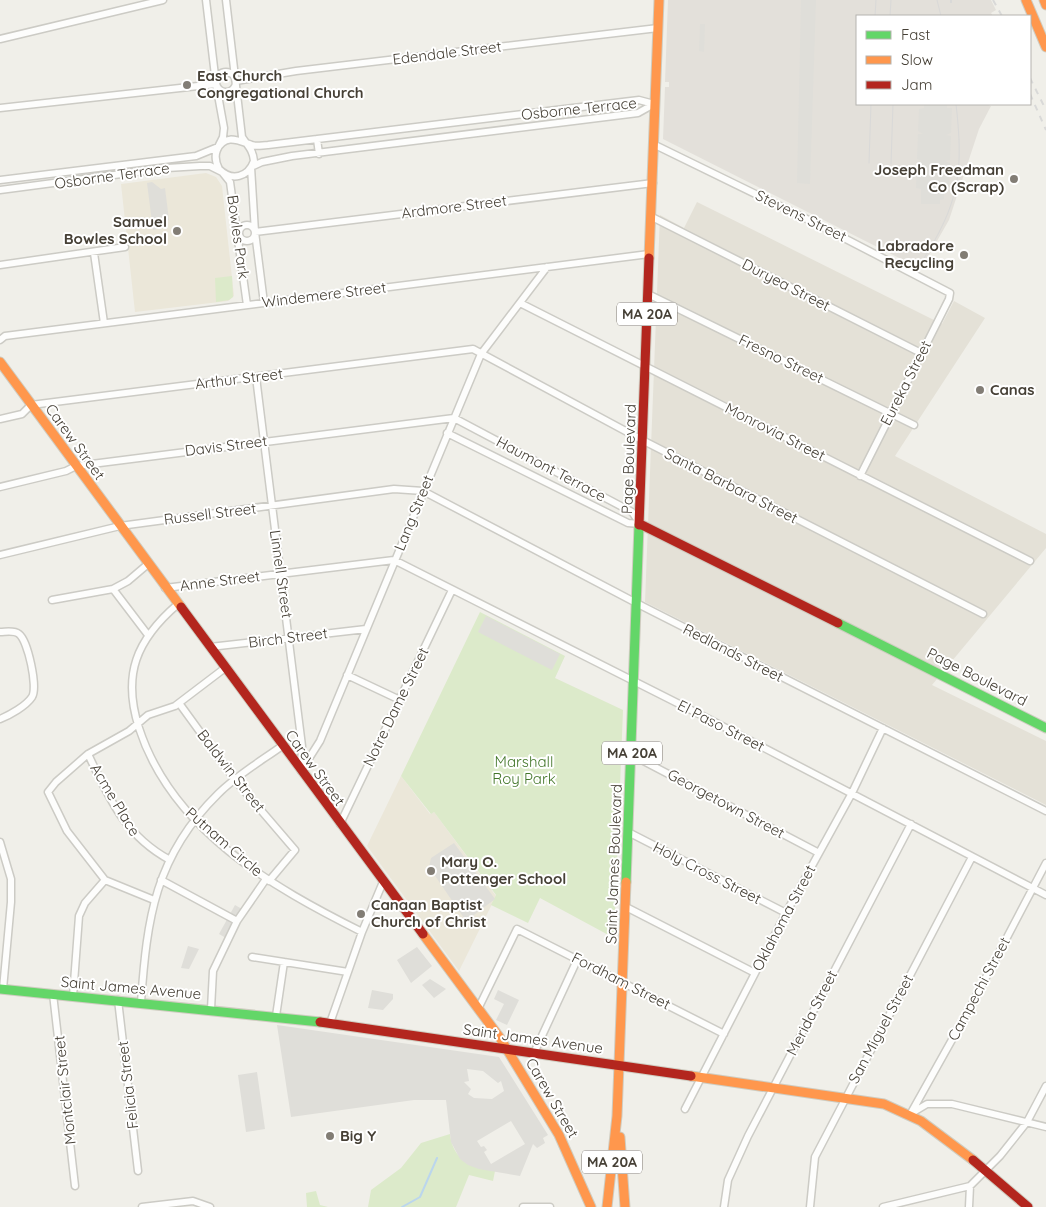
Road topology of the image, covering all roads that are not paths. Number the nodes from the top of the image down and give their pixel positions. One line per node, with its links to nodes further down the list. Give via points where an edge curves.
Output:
1 (163, 0): 9 (street)
2 (206, 0): 12 (street, Bowles Park)
3 (226, 0): 11 (street, Bowles Park)
4 (659, 0): 8 (main road, Page Boulevard / MA 20A)
5 (1026, 0): 10 (main road)
6 (1044, 0): 7 (main road)
7 (1046, 5)
8 (658, 28): 11 (street, Edendale Street); 13 (main road, Page Boulevard / MA 20A)
9 (0, 39)
10 (1046, 47)
11 (236, 81): 12 (street, Edendale Street, via 232,90 225,92); 12 (street, Edendale Street, via 230,72 223,72 217,76); 29 (street, Bowles Park)
12 (216, 84): 15 (street, Edendale Street); 31 (street, Bowles Park, via 224,128)
13 (654, 104): 14 (street, Osborne Terrace, via 638,100); 18 (street, Osborne Terrace, via 638,113); 30 (main road, Page Boulevard / MA 20A)
14 (597, 105): 16 (street, Osborne Terrace); 18 (street)
15 (0, 108)
16 (527, 114): 17 (street, Osborne Terrace); 21 (street)
17 (509, 116): 19 (street, Osborne Terrace); 22 (street)
18 (598, 118): 21 (street, Osborne Terrace)
19 (451, 124): 20 (street, Osborne Terrace); 25 (street)
20 (433, 126): 23 (street, Osborne Terrace); 27 (street)
21 (527, 127): 22 (street, Osborne Terrace)
22 (510, 129): 25 (street, Osborne Terrace)
23 (376, 133): 24 (street, Osborne Terrace); 32 (street)
24 (359, 135): 26 (street, Osborne Terrace); 33 (street)
25 (452, 137): 27 (street, Osborne Terrace)
26 (317, 139): 28 (street, Osborne Terrace); 34 (street)
27 (434, 139): 32 (street, Osborne Terrace)
28 (302, 141): 29 (street, Osborne Terrace, via 253,146); 35 (street)
29 (245, 142): 31 (street, via 232,139); 36 (street, Bowles Park, via 253,153)
30 (653, 144): 39 (main road, Page Boulevard / MA 20A); 49 (street, Stevens Street)
31 (218, 147): 37 (street, Bowles Park, via 216,162); 38 (street, Osborne Terrace, via 196,156)
32 (378, 147): 33 (street, Osborne Terrace)
33 (360, 149): 34 (street, Osborne Terrace)
34 (319, 154): 35 (street, Osborne Terrace)
35 (303, 155): 36 (street, Osborne Terrace, via 268,161)
36 (251, 168): 37 (street, Bowles Park, via 238,177); 42 (street, Bowles Park)
37 (222, 172): 40 (street, Osborne Terrace, via 210,166 166,168); 43 (street, Bowles Park, via 230,182)
38 (0, 180)
39 (652, 183): 41 (main road, Page Boulevard / MA 20A); 42 (street, Ardmore Street)
40 (0, 190)
41 (652, 217): 46 (main road, Page Boulevard / MA 20A); 56 (street, Duryea Street)
42 (255, 232): 43 (street, Ardmore Street, via 250,241 242,240); 43 (street, Ardmore Street, via 246,224); 51 (street, Bowles Park)
43 (238, 234): 53 (street, Bowles Park)
44 (125, 247): 45 (street)
45 (94, 253): 47 (street); 54 (street)
46 (649, 254): 48 (street, Windemere Street); 50 (main road, Page Boulevard / MA 20A)
47 (0, 265)
48 (548, 266): 51 (street, Windemere Street); 52 (street, Lang Street)
49 (948, 290): 56 (street, Eureka Street, via 949,299)
50 (648, 294): 59 (main road, Page Boulevard / MA 20A); 62 (street, Fresno Street)
51 (264, 302): 53 (street, Windemere Street)
52 (520, 303): 57 (street, Lang Street); 59 (street, Monrovia Street)
53 (247, 304): 54 (street, Windemere Street)
54 (104, 323): 55 (street, Windemere Street, via 6,336)
55 (0, 340)
56 (921, 353): 62 (street, Eureka Street)
57 (481, 354): 60 (street, Arthur Street, via 466,348); 63 (street, Lang Street); 67 (street, Santa Barbara Street)
58 (0, 362): 61 (main road, Carew Street)
59 (646, 367): 67 (main road, Page Boulevard / MA 20A); 72 (street, Monrovia Street)
60 (256, 377): 61 (street, Arthur Street); 68 (street, Linnell Street)
61 (31, 405): 64 (street, Arthur Street, via 22,414); 70 (main road, Carew Street)
62 (890, 414): 65 (street, Fresno Street); 72 (street, Eureka Street)
63 (454, 418): 66 (street, Lang Street); 68 (street, Davis Street); 69 (street, Haumont Terrace)
64 (0, 419)
65 (914, 425)
66 (447, 433): 71 (street, Haumont Terrace); 74 (street, Lang Street)
67 (644, 441): 76 (main road, Page Boulevard / MA 20A); 89 (street, Santa Barbara Street)
68 (264, 442): 70 (street, Davis Street); 75 (street, Linnell Street)
69 (539, 464): 71 (street); 76 (street, Haumont Terrace, via 632,512)
70 (76, 466): 73 (street, Davis Street); 77 (main road, Carew Street)
71 (533, 476): 76 (street, Haumont Terrace, via 628,523)
72 (860, 476): 80 (street, Monrovia Street)
73 (0, 487)
74 (422, 492): 75 (street, Russell Street, via 394,490); 79 (street, Lang Street); 87 (street, Redlands Street)
75 (271, 507): 77 (street, Russell Street); 82 (street, Linnell Street)
76 (640, 524): 87 (main road, Saint James Boulevard / MA 20A); 103 (main road, Page Boulevard)
77 (120, 526): 78 (street, Russell Street); 81 (main road, Carew Street)
78 (0, 555)
79 (394, 560): 82 (street, Anne Street); 85 (street, El Paso Street); 90 (street, Lang Street)
80 (1030, 560)
81 (148, 564): 83 (main road, Carew Street); 84 (street)
82 (282, 573): 83 (street, Anne Street); 93 (street, Linnell Street)
83 (166, 588): 88 (main road, Carew Street)
84 (113, 589): 86 (street); 92 (street)
85 (452, 590): 97 (street, El Paso Street); 98 (street, Notre Dame Street)
86 (52, 600)
87 (636, 603): 97 (main road, Saint James Boulevard / MA 20A); 102 (street, Redlands Street)
88 (178, 604): 92 (street, Putnam Circle); 94 (main road, Carew Street)
89 (983, 614)
90 (366, 629): 93 (street, Birch Street); 96 (street, Lang Street)
91 (0, 632): 100 (street, via 15,632 22,636 34,689 28,701)
92 (148, 635): 101 (street, Putnam Circle, via 138,653 132,677 132,703)
93 (289, 638): 94 (street, Birch Street); 107 (street, Linnell Street, via 302,746)
94 (210, 647): 95 (main road, Carew Street)
95 (225, 668): 99 (street); 104 (main road, Carew Street)
96 (347, 675): 98 (street); 107 (street, Lang Street, via 320,741)
97 (633, 682): 106 (main road, Saint James Boulevard / MA 20A); 109 (street, El Paso Street)
98 (400, 700): 112 (street, Notre Dame Street)
99 (179, 703): 101 (street, via 170,709 148,714); 108 (street, Baldwin Street)
100 (0, 719)
101 (137, 723): 105 (street); 111 (street, Putnam Circle, via 157,770 172,794)
102 (884, 728): 109 (street, Oklahoma Street); 110 (street, Redlands Street)
103 (1046, 728)
104 (282, 746): 107 (main road, Carew Street); 108 (street)
105 (88, 754): 118 (street, Acme Place, via 131,831 148,848); 120 (street, via 48,792 61,821)
106 (632, 755): 114 (main road, Saint James Boulevard / MA 20A); 116 (street, Georgetown Street)
107 (301, 771): 112 (main road, Carew Street)
108 (235, 780): 111 (street); 122 (street, Baldwin Street, via 295,850)
109 (852, 793): 113 (street, El Paso Street); 116 (street, Oklahoma Street)
110 (1046, 811)
111 (195, 820): 118 (street); 122 (street, Putnam Circle)
112 (340, 824): 123 (main road, Carew Street)
113 (911, 824): 117 (street, El Paso Street); 152 (street, Merida Street)
114 (628, 832): 127 (main road, Saint James Boulevard / MA 20A); 128 (street, Holy Cross Street)
115 (0, 842): 137 (street, via 11,879)
116 (819, 853): 128 (street, Oklahoma Street)
117 (972, 857): 124 (street, El Paso Street); 153 (street, San Miguel Street)
118 (170, 860): 121 (street)
119 (1046, 864): 124 (street, Campechi Street)
120 (105, 880): 126 (street); 139 (street, via 85,903 79,916)
121 (160, 880): 126 (street); 129 (street)
122 (268, 880): 129 (street); 130 (street, Putnam Circle)
123 (383, 882): 130 (street); 143 (main road, Carew Street)
124 (1032, 888): 125 (street, El Paso Street); 155 (street, Campechi Street, via 972,1004)
125 (1046, 895)
126 (154, 900): 141 (street)
127 (626, 907): 135 (street); 136 (main road, Saint James Boulevard / MA 20A)
128 (786, 914): 135 (street, Oklahoma Street)
129 (236, 921): 142 (street, via 213,972)
130 (362, 932): 134 (street)
131 (252, 957): 133 (street)
132 (578, 958): 136 (street, Fordham Street); 143 (street, Fordham Street, via 517,929); 148 (street)
133 (284, 962): 134 (street); 144 (street)
134 (348, 972): 145 (street)
135 (756, 973): 146 (street, Oklahoma Street)
136 (622, 982): 146 (street, Fordham Street); 149 (main road, Saint James Boulevard / MA 20A)
137 (1, 989): 138 (main road, Saint James Avenue)
138 (54, 994): 139 (main road, Saint James Avenue); 161 (street, Montclair Street)
139 (73, 996): 140 (main road, Saint James Avenue)
140 (118, 1000): 141 (main road, Saint James Avenue); 159 (street, Felicia Street)
141 (142, 1002): 142 (main road, Saint James Avenue)
142 (211, 1009): 144 (main road, Saint James Avenue)
143 (478, 1009): 147 (main road, Carew Street)
144 (276, 1016): 145 (main road, Saint James Avenue)
145 (330, 1023): 147 (main road, Saint James Avenue)
146 (724, 1034): 150 (street, Oklahoma Street)
147 (508, 1050): 148 (main road, Saint James Avenue); 163 (main road, Carew Street, via 559,1135)
148 (534, 1053): 149 (main road, Saint James Avenue)
149 (620, 1064): 150 (main road, Saint James Avenue); 156 (main road, Saint James Boulevard / MA 20A)
150 (701, 1078): 152 (main road, Saint James Avenue); 154 (street, Oklahoma Street)
151 (1046, 1086): 157 (street)
152 (772, 1088): 153 (main road, Saint James Avenue); 172 (street, Merida Street, via 728,1180)
153 (845, 1098): 155 (main road, Saint James Avenue, via 884,1104); 173 (street, San Miguel Street, via 815,1157)
154 (685, 1109)
155 (910, 1113): 157 (street, via 927,1104 944,1103); 160 (main road, Saint James Avenue)
156 (617, 1116): 170 (main road, Saint James Boulevard / MA 20A); 171 (main road, Saint James Boulevard / MA 20A)
157 (1026, 1122): 158 (street); 160 (street)
158 (1046, 1127)
159 (138, 1171)
160 (985, 1172): 162 (street); 176 (main road, Saint James Avenue)
161 (75, 1186)
162 (970, 1186): 165 (street); 175 (street)
163 (592, 1205)
164 (157, 1206): 166 (street); 167 (street, via 193,1201)
165 (891, 1206): 174 (street)
166 (142, 1207)
167 (210, 1207)
168 (523, 1207): 169 (street)
169 (550, 1207)
170 (607, 1207)
171 (625, 1207)
172 (724, 1207)
173 (810, 1207)
174 (883, 1207)
175 (968, 1207)
176 (1028, 1207)

